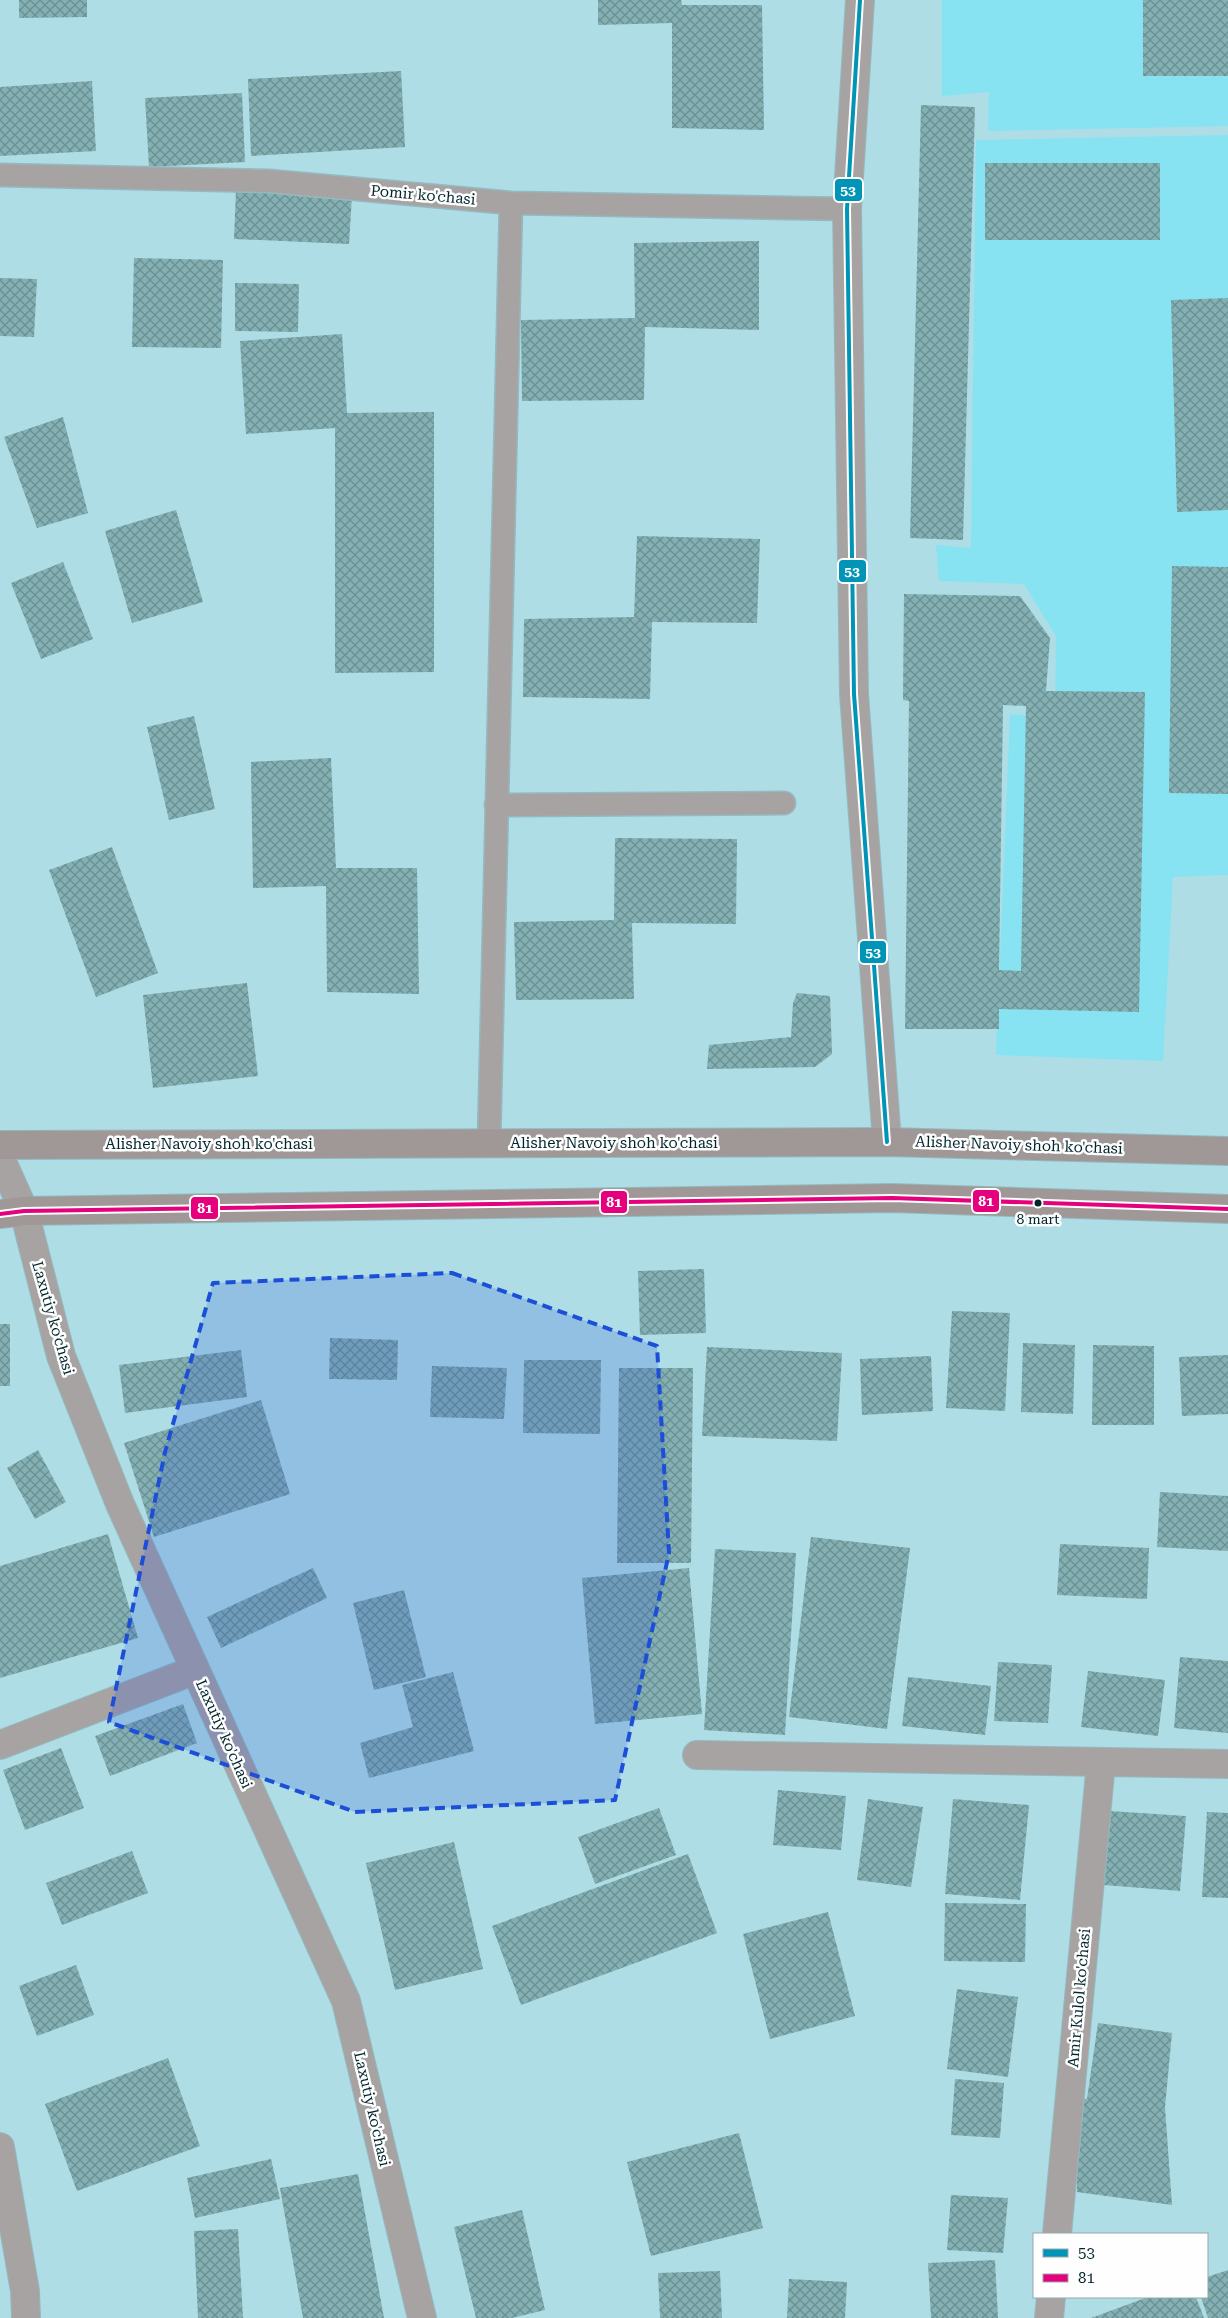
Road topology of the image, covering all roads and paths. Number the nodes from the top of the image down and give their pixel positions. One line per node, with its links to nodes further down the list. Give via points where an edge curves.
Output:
1 (860, 0): 4 (street)
2 (0, 175): 3 (lane, Pomir ko'chasi, via 269,181)
3 (511, 203): 4 (lane, Pomir ko'chasi); 6 (lane)
4 (847, 209): 7 (street, via 854,694)
5 (784, 803): 6 (lane)
6 (496, 805): 8 (lane)
7 (887, 1142): 8 (main road, Alisher Navoiy shoh ko'chasi); 10 (main road, Alisher Navoiy shoh ko'chasi)
8 (488, 1143): 9 (main road, Alisher Navoiy shoh ko'chasi)
9 (0, 1145)
10 (1228, 1151)
11 (0, 1158): 13 (street, Laxutiy ko'chasi)
12 (1228, 1209): 13 (main road, via 892,1198)
13 (12, 1212): 14 (street, Laxutiy ko'chasi, via 61,1356 120,1504)
14 (196, 1670): 15 (street); 23 (street, Laxutiy ko'chasi, via 346,2002)
15 (0, 1745)
16 (697, 1755): 17 (street)
17 (1101, 1762): 18 (street); 20 (street, Amir Kulol ko'chasi)
18 (1228, 1764)
19 (0, 2147): 22 (street)
20 (1057, 2233)
21 (1051, 2298): 24 (street)
22 (26, 2318)
23 (422, 2318)
24 (1049, 2318)

